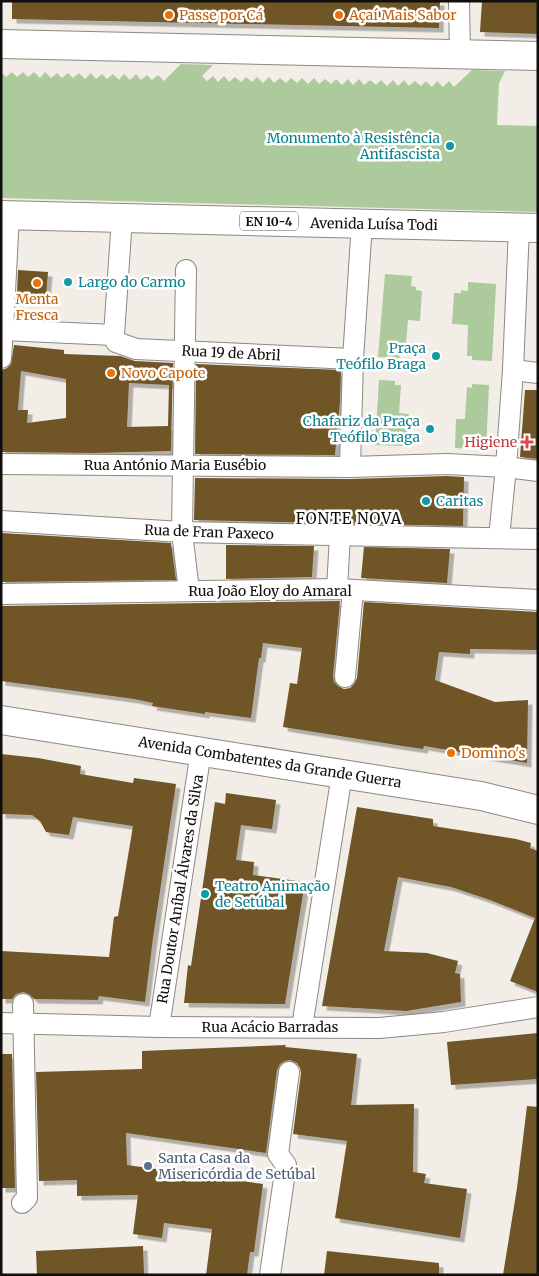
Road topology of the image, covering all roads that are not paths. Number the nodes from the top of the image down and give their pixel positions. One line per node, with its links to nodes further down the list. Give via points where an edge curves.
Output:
1 (460, 1): 3 (street)
2 (1, 44): 3 (main road)
3 (460, 54): 4 (main road)
4 (538, 56)
5 (5, 215): 6 (main road, Avenida Luísa Todi / EN 10-4); 10 (street)
6 (122, 218): 7 (main road, Avenida Luísa Todi / EN 10-4); 11 (street)
7 (362, 223): 8 (main road, Avenida Luísa Todi / EN 10-4); 14 (street)
8 (529, 227): 15 (street)
9 (186, 270): 12 (street)
10 (3, 330): 11 (street); 13 (street)
11 (114, 335): 12 (street, Rua 19 de Abril, via 116,342 136,349)
12 (185, 351): 14 (street, Rua 19 de Abril); 18 (street)
13 (1, 356)
14 (353, 359): 19 (street)
15 (513, 370): 16 (street); 20 (street)
16 (538, 373)
17 (1, 464): 18 (street, Rua António Maria Eusébio)
18 (182, 465): 19 (street, Rua António Maria Eusébio); 23 (street)
19 (350, 466): 20 (street, via 412,464)
20 (506, 468): 21 (street); 25 (street)
21 (538, 471)
22 (1, 521): 23 (street, Rua de Fran Paxeco)
23 (182, 532): 24 (street, Rua de Fran Paxeco); 28 (street)
24 (340, 535): 25 (street, Rua de Fran Paxeco); 27 (street)
25 (499, 538): 26 (street, Rua de Fran Paxeco)
26 (538, 538)
27 (345, 589): 28 (street, Rua João Eloy do Amaral); 30 (street, Rua João Eloy do Amaral); 31 (street)
28 (190, 591): 29 (street, Rua João Eloy do Amaral)
29 (1, 594)
30 (538, 600)
31 (345, 677)
32 (1, 720): 33 (main road, Avenida Combatentes da Grande Guerra)
33 (201, 751): 34 (main road, Avenida Combatentes da Grande Guerra); 39 (street, Rua Doutor Aníbal Álvares da Silva)
34 (342, 774): 35 (main road, Avenida Combatentes da Grande Guerra, via 481,796); 40 (street)
35 (538, 810)
36 (538, 1007): 40 (street, Rua Acácio Barradas, via 380,1028)
37 (23, 1014): 38 (street, Rua Acácio Barradas); 39 (street, Rua Acácio Barradas); 42 (street, via 27,1198)
38 (1, 1023)
39 (159, 1027): 40 (street, Rua Acácio Barradas)
40 (302, 1027)
41 (289, 1072): 43 (street, via 278,1154 286,1165)
42 (22, 1203)
43 (270, 1275)

